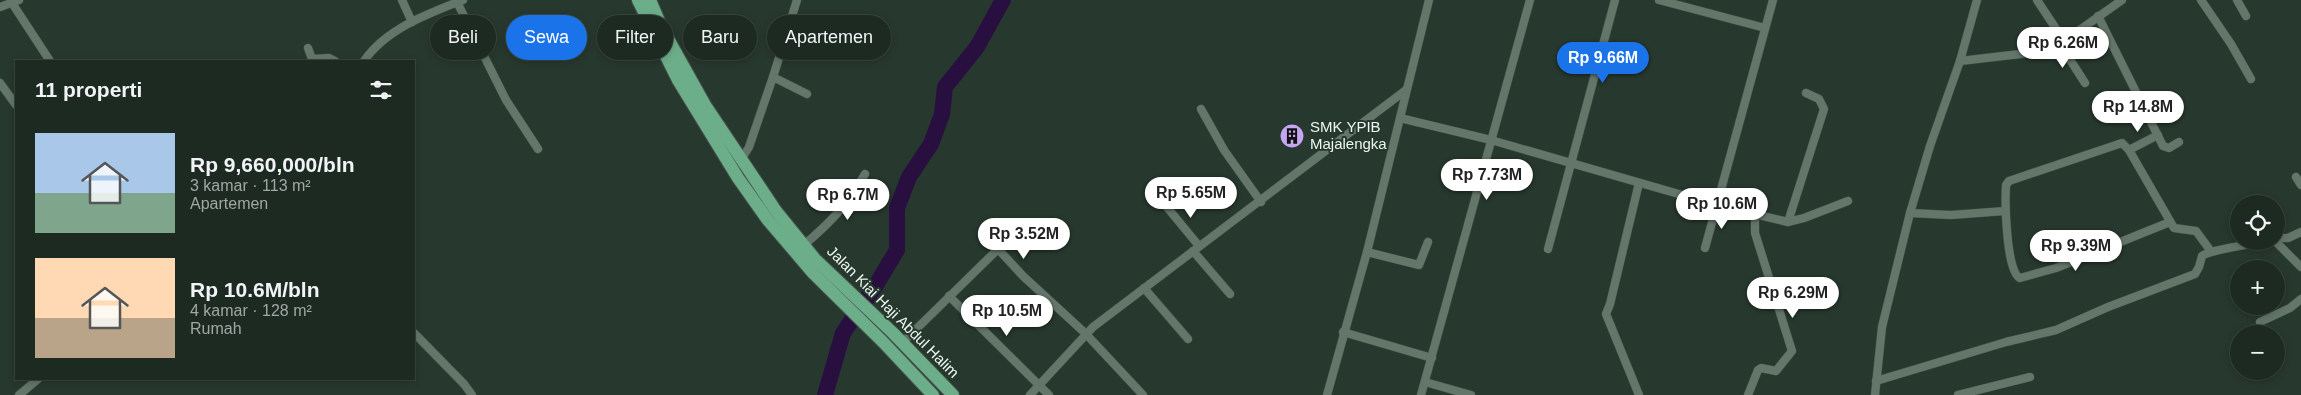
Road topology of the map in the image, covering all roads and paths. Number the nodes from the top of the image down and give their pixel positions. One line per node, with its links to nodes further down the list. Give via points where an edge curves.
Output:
1 (402, 0): 20 (street)
2 (638, 0): 70 (main road, Jalan Kiai Haji Abdul Halim, via 678,80 738,178 767,219)
3 (650, 0): 43 (main road, Jalan Kiai Haji Abdul Halim, via 662,28)
4 (797, 0): 28 (street)
5 (1429, 0): 32 (street)
6 (1530, 0): 39 (street)
7 (1615, 0): 44 (street)
8 (1660, 0): 21 (street)
9 (1773, 0): 21 (street)
10 (1977, 0): 27 (street)
11 (2037, 0): 22 (street)
12 (2122, 0): 18 (street)
13 (2201, 0): 29 (street, via 2232,44)
14 (2237, 0): 19 (street)
15 (16, 1): 17 (street); 24 (street)
16 (458, 1): 20 (street); 41 (street, via 506,100)
17 (0, 7)
18 (2098, 16): 22 (street); 38 (street)
19 (2246, 16)
20 (412, 22): 26 (street, via 379,42)
21 (1765, 28): 51 (street)
22 (2062, 42): 27 (street, via 2029,53); 31 (street)
23 (308, 48): 25 (street, via 312,59)
24 (49, 60)
25 (333, 60)
26 (365, 60)
27 (1960, 62): 54 (street)
28 (773, 76): 34 (street); 43 (street, via 749,147)
29 (2251, 79)
30 (0, 83): 35 (street)
31 (2085, 84)
32 (1406, 90): 37 (street); 50 (street)
33 (1806, 93): 56 (street, via 1820,98 1824,109)
34 (807, 94)
35 (15, 104)
36 (1201, 108): 50 (street, via 1224,150)
37 (1400, 118): 39 (street); 68 (street)
38 (2158, 135): 40 (street, via 2166,148); 42 (street)
39 (1491, 140): 44 (street); 82 (street)
40 (2179, 142)
41 (538, 149)
42 (2129, 150): 53 (street, via 2119,143 2009,181); 57 (street)
43 (741, 160): 61 (main road, Jalan Kiai Haji Abdul Halim)
44 (1569, 162): 47 (street); 64 (street)
45 (865, 174): 61 (street, via 838,215)
46 (2296, 177): 48 (street)
47 (1638, 183): 51 (street); 98 (street, via 1606,314)
48 (2301, 185)
49 (1848, 201): 56 (street)
50 (1261, 202): 63 (street)
51 (1717, 205): 55 (street); 62 (street)
52 (1166, 206): 63 (street)
53 (2005, 211): 54 (street, via 1950,215); 57 (street, via 2013,270 2020,278 2056,268)
54 (1910, 213): 85 (street, via 1882,327)
55 (1755, 215): 56 (street); 99 (street, via 1755,233 1792,351 1776,371 1758,370)
56 (1788, 222)
57 (2170, 222): 65 (street, via 2178,230 2196,231)
58 (2301, 232): 59 (street)
59 (2285, 238)
60 (1428, 242): 68 (street, via 1419,265)
61 (804, 245): 70 (main road, Jalan Kiai Haji Abdul Halim)
62 (1705, 248)
63 (1196, 249): 71 (street); 72 (street)
64 (1548, 249)
65 (2210, 250): 66 (street); 85 (street, via 2202,256 2195,274 2056,330)
66 (2230, 250)
67 (2285, 250): 69 (street)
68 (1367, 252): 76 (street)
69 (2301, 267)
70 (836, 288): 79 (main road, Jalan Kiai Haji Abdul Halim)
71 (1144, 288): 77 (street); 80 (street)
72 (1230, 294)
73 (949, 296): 77 (street, via 998,249); 81 (street); 87 (street)
74 (2301, 299): 75 (street)
75 (2260, 322)
76 (1343, 332): 82 (street); 95 (street)
77 (1085, 333): 87 (street); 94 (street)
78 (415, 334): 89 (street)
79 (888, 338): 81 (main road, Jalan Kiai Haji Abdul Halim); 90 (main road, Jalan Kiai Haji Abdul Halim)
80 (1188, 339)
81 (902, 343): 91 (main road, Jalan Kiai Haji Abdul Halim)
82 (1432, 358): 86 (street)
83 (2030, 376): 101 (street)
84 (37, 380): 88 (street)
85 (1876, 381): 100 (street)
86 (1424, 382): 96 (street); 97 (street)
87 (1040, 385): 92 (street); 93 (street)
88 (20, 395)
89 (472, 395)
90 (933, 395)
91 (953, 395)
92 (1030, 395)
93 (1049, 395)
94 (1143, 395)
95 (1327, 395)
96 (1421, 395)
97 (1471, 395)
98 (1639, 395)
99 (1748, 395)
100 (1875, 395)
101 (1958, 395)

